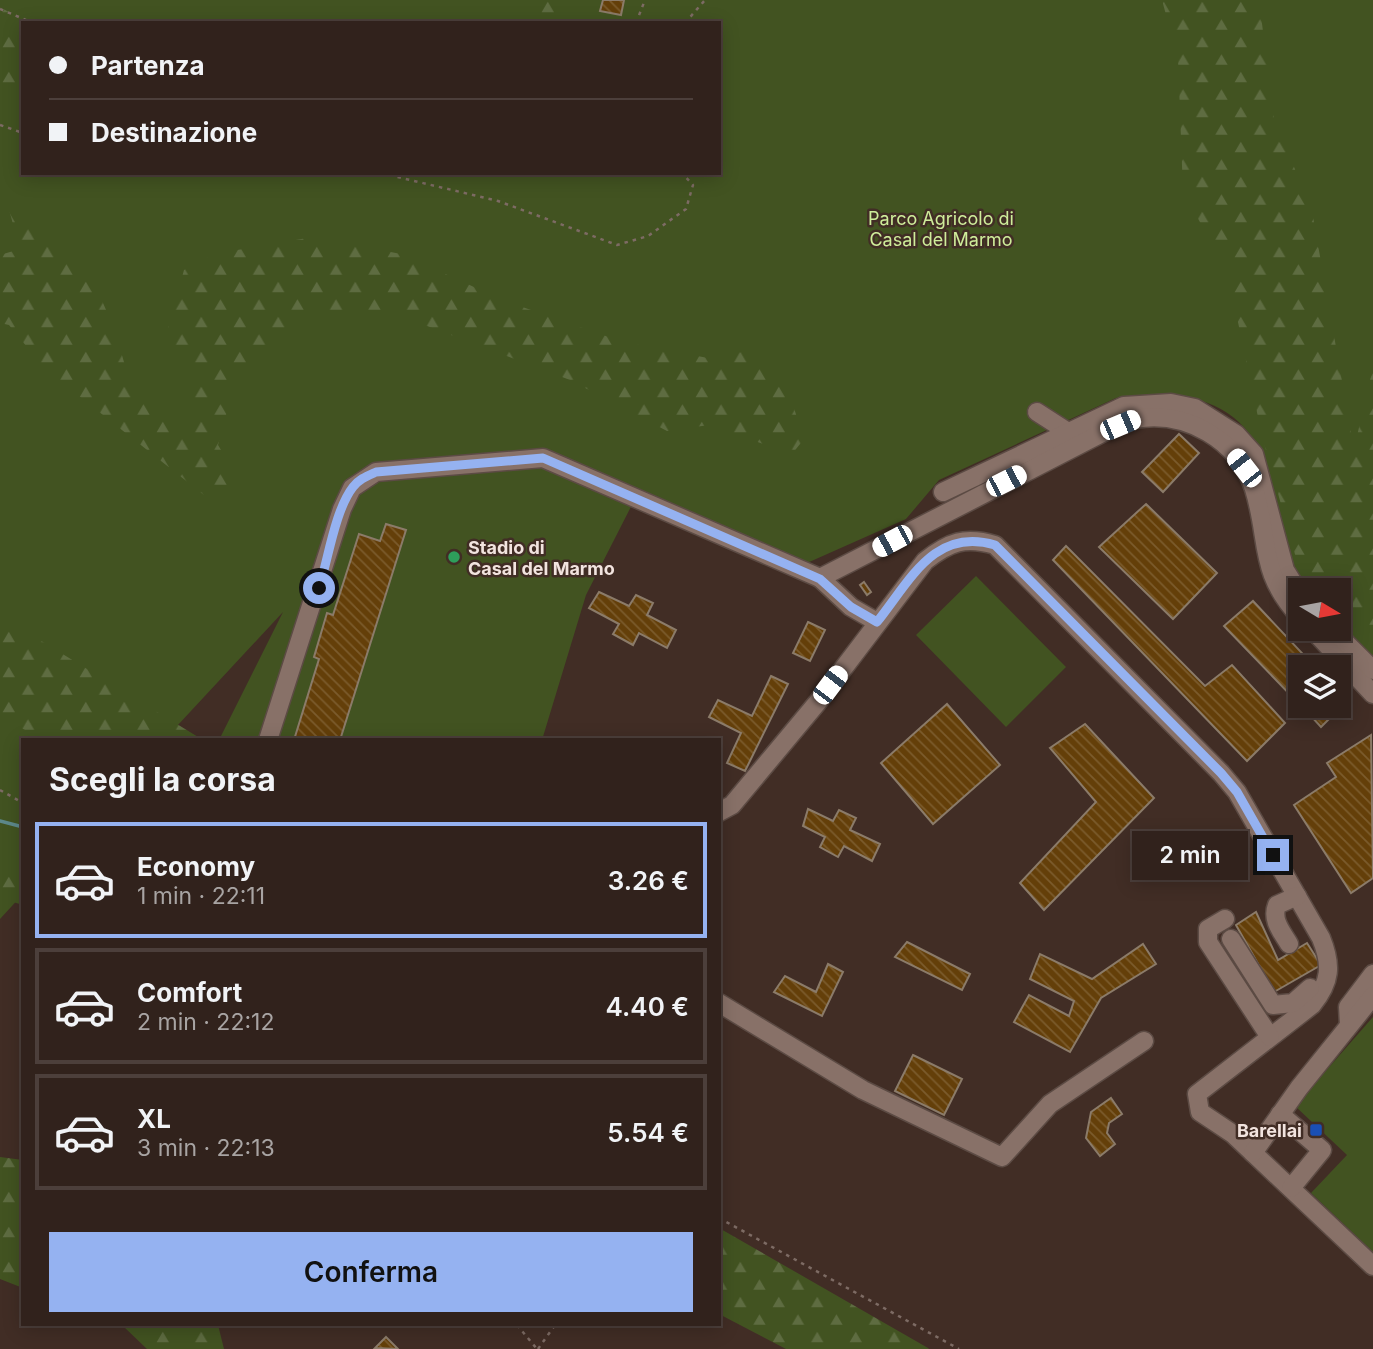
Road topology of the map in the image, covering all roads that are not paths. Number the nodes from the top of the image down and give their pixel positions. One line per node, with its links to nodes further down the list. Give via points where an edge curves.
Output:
1 (1037, 412): 2 (street)
2 (1068, 432): 3 (street); 4 (street, via 1106,413 1145,402 1183,405 1215,418 1254,454)
3 (943, 492)
4 (1290, 578)
5 (820, 579): 6 (street, via 1106,431 1134,419 1160,417 1206,430 1244,468 1254,489 1273,582); 7 (street, via 851,607); 12 (street, via 543,458 376,472 352,488 342,509)
6 (1288, 601)
7 (877, 622): 13 (street, via 817,703 732,805); 14 (street, via 925,561 946,545 975,539 995,545 1221,773 1237,792)
8 (1323, 641): 11 (street)
9 (1344, 641): 10 (street)
10 (1373, 670)
11 (1373, 694)
12 (269, 738)
13 (721, 812)
14 (1297, 896): 17 (street, via 1277,905 1275,911); 25 (street, via 1330,959 1329,975 1324,992 1312,1005)
15 (1225, 919): 21 (street, via 1208,929 1208,942)
16 (1231, 939): 19 (street)
17 (1289, 944)
18 (1373, 974): 24 (street, via 1348,1007)
19 (1255, 979): 20 (street, via 1269,1001 1280,1006 1293,1003); 21 (street)
20 (1310, 988)
21 (1239, 990): 25 (street)
22 (1373, 996): 24 (street)
23 (721, 1004): 26 (street, via 863,1090 1002,1157 1050,1104)
24 (1349, 1025): 27 (street)
25 (1270, 1037): 28 (street, via 1197,1094 1200,1112)
26 (1144, 1041)
27 (1280, 1114): 28 (street); 29 (street, via 1322,1150)
28 (1253, 1153): 29 (street)
29 (1291, 1188): 30 (street)
30 (1373, 1266)

